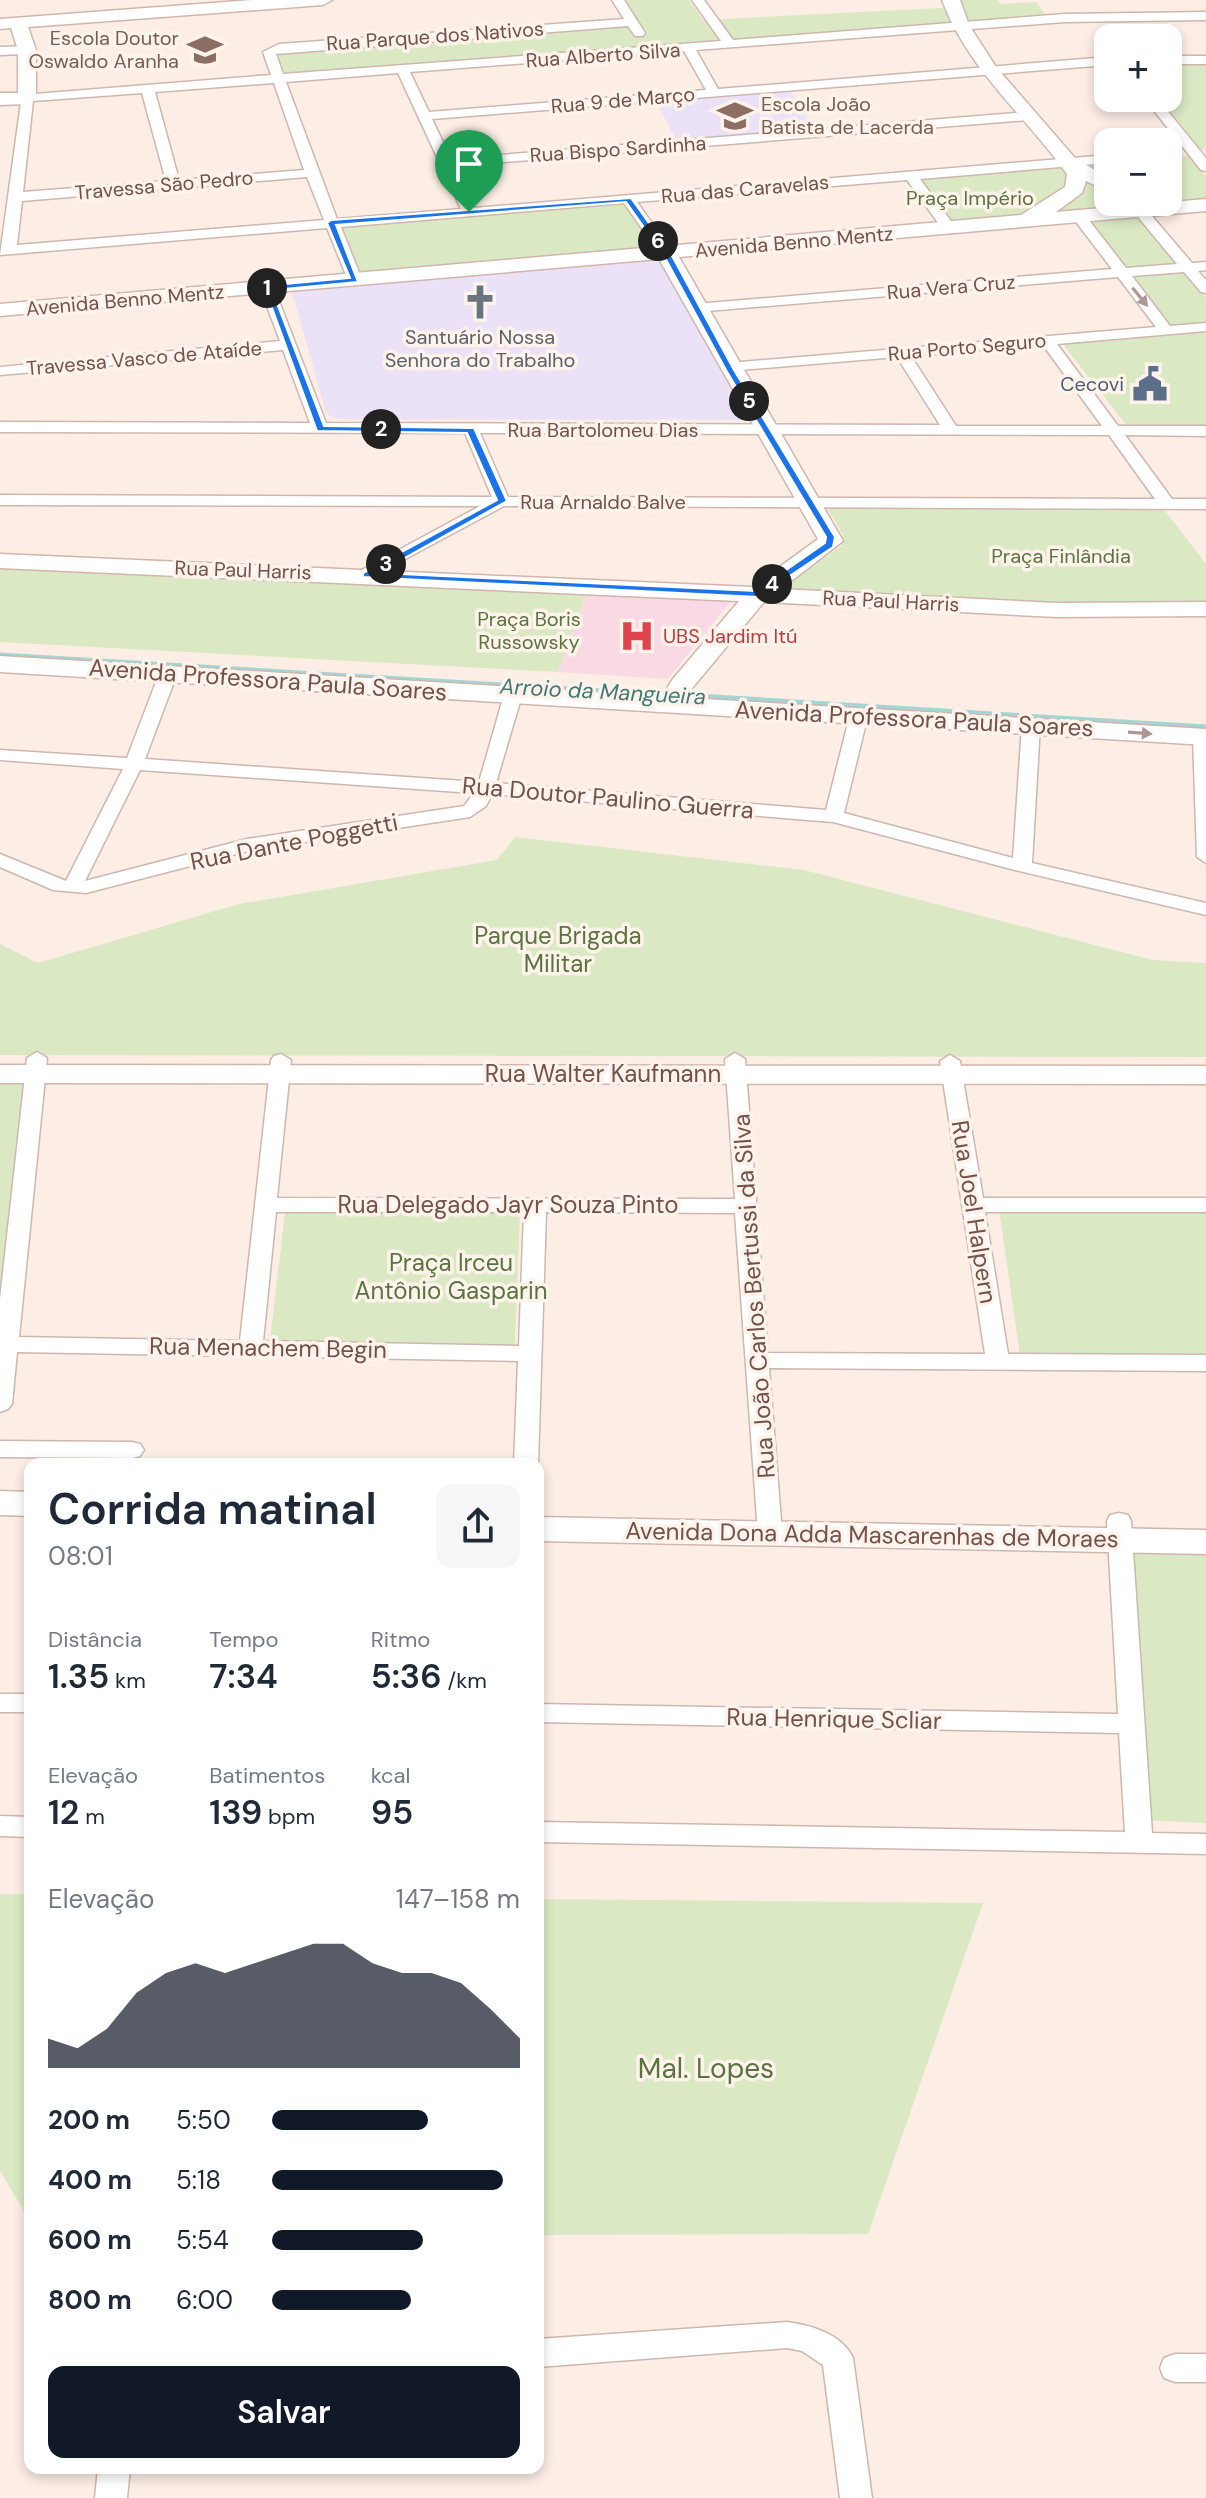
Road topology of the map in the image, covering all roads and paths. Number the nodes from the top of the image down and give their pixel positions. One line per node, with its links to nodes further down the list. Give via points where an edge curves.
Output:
1 (323, 0): 5 (street)
2 (618, 0): 7 (street)
3 (698, 0): 10 (street)
4 (951, 0): 9 (street)
5 (184, 5): 8 (street)
6 (1206, 16): 9 (street, Rua Alberto Silva)
7 (632, 22): 14 (street); 20 (street, Rua Parque dos Nativos, via 279,48 269,52)
8 (9, 23): 12 (street)
9 (962, 26): 10 (street, Rua Alberto Silva); 18 (street)
10 (730, 45): 11 (street, Rua Alberto Silva)
11 (689, 48): 14 (street, Rua Alberto Silva); 22 (street)
12 (27, 50): 13 (street); 23 (street)
13 (0, 51)
14 (650, 51): 19 (street, Rua Alberto Silva)
15 (1182, 60): 16 (street)
16 (1206, 60)
17 (1094, 62): 18 (street, Rua 9 de Março)
18 (990, 69): 22 (street, Rua 9 de Março); 27 (street)
19 (403, 70): 20 (street, Rua Alberto Silva); 26 (street)
20 (278, 80): 21 (street, Rua Alberto Silva); 33 (street)
21 (148, 90): 23 (street, Rua Alberto Silva); 36 (street)
22 (714, 93): 26 (street, Rua 9 de Março)
23 (27, 98): 24 (street, Rua Alberto Silva); 39 (street)
24 (0, 99)
25 (1161, 112): 28 (street)
26 (424, 116): 31 (street)
27 (1028, 116): 30 (street); 31 (street, Rua Bispo Sardinha)
28 (1192, 152): 32 (street)
29 (1094, 160): 30 (street, Rua das Caravelas)
30 (1069, 162): 34 (street, Rua das Caravelas); 35 (street); 38 (street, via 1077,174)
31 (447, 163): 44 (street)
32 (1206, 167)
33 (312, 173): 36 (street, Travessa São Pedro); 48 (street)
34 (910, 174): 40 (street, Rua das Caravelas); 50 (street)
35 (1094, 177)
36 (174, 185): 39 (street, Travessa São Pedro)
37 (1094, 189): 38 (street)
38 (1069, 194): 47 (street, via 1065,211); 49 (street, via 1034,215)
39 (15, 197): 51 (street)
40 (629, 200): 44 (street, Rua das Caravelas); 52 (street)
41 (1182, 201): 42 (street)
42 (1206, 204): 43 (street, Avenida Benno Mentz)
43 (1182, 205)
44 (469, 212): 48 (street, Rua das Caravelas)
45 (1094, 216): 47 (street, Avenida Benno Mentz)
46 (1151, 216): 54 (street)
47 (1080, 218): 49 (street, Avenida Benno Mentz); 55 (street)
48 (331, 223): 51 (street, Rua das Caravelas); 56 (street)
49 (991, 224): 50 (street, Avenida Benno Mentz)
50 (949, 228): 52 (street, Avenida Benno Mentz)
51 (5, 251)
52 (667, 254): 56 (street, Avenida Benno Mentz); 59 (street)
53 (1206, 266): 54 (street, Rua Vera Cruz)
54 (1189, 267): 55 (street, Rua Vera Cruz); 58 (street)
55 (1121, 273): 59 (street, Rua Vera Cruz); 62 (street, one-way to 62)
56 (355, 280): 57 (street, Avenida Benno Mentz)
57 (267, 288): 60 (street, Avenida Benno Mentz); 64 (street)
58 (1206, 289)
59 (696, 308): 66 (street)
60 (0, 310)
61 (1206, 327): 62 (street, Rua Porto Seguro)
62 (1167, 331): 63 (street, Rua Porto Seguro)
63 (1047, 340): 65 (street, Rua Porto Seguro); 72 (street)
64 (288, 345): 67 (street, Travessa Vasco de Ataíde); 69 (street)
65 (902, 353): 66 (street, Rua Porto Seguro); 74 (street)
66 (729, 367): 71 (street)
67 (0, 371)
68 (0, 427): 69 (street, Rua Bartolomeu Dias)
69 (320, 429): 70 (street, Rua Bartolomeu Dias)
70 (471, 430): 71 (street, Rua Bartolomeu Dias); 76 (street)
71 (766, 431): 74 (street, Rua Bartolomeu Dias); 77 (street)
72 (1112, 431): 73 (street, Rua Bartolomeu Dias); 74 (street, Rua Bartolomeu Dias); 78 (street)
73 (1206, 431)
74 (952, 432)
75 (0, 500): 76 (street, Rua Arnaldo Balve)
76 (502, 501): 77 (street, Rua Arnaldo Balve); 81 (street)
77 (810, 502): 78 (street, Rua Arnaldo Balve); 82 (street, via 830,545)
78 (1167, 504): 79 (street, Rua Arnaldo Balve)
79 (1206, 504)
80 (0, 561): 81 (street, Rua Paul Harris)
81 (366, 575): 82 (street, Rua Paul Harris)
82 (758, 594): 83 (street, Rua Paul Harris, via 1057,610); 88 (street)
83 (1206, 609)
84 (0, 645): 88 (street, Avenida Professora Paula Soares)
85 (0, 664): 86 (street, Avenida Professora Paula Soares)
86 (168, 674): 87 (street, Avenida Professora Paula Soares); 93 (street)
87 (513, 695): 88 (street, Avenida Professora Paula Soares); 94 (street)
88 (676, 695): 89 (street, Avenida Professora Paula Soares); 91 (street, Avenida Professora Paula Soares)
89 (859, 715): 90 (street, Avenida Professora Paula Soares); 95 (street)
90 (1031, 726): 91 (street, Avenida Professora Paula Soares, one-way to 91); 98 (street)
91 (1205, 730): 96 (street)
92 (0, 755): 93 (street, Rua Doutor Paulino Guerra)
93 (134, 764): 94 (street, Rua Doutor Paulino Guerra); 99 (street)
94 (486, 788): 95 (street, Rua Doutor Paulino Guerra); 99 (street, Rua Dante Poggetti, via 470,811 247,845)
95 (834, 816): 98 (street, Rua Doutor Paulino Guerra)
96 (1206, 857)
97 (0, 860): 99 (street)
98 (1022, 866): 100 (street, Rua Doutor Paulino Guerra)
99 (72, 888)
100 (1206, 909)
101 (0, 1058): 103 (street, Rua Walter Kaufmann)
102 (1206, 1061): 106 (street, Rua Walter Kaufmann)
103 (36, 1066): 105 (street, Rua Walter Kaufmann); 107 (street, Rua Walter Kaufmann); 114 (street)
104 (736, 1066): 105 (street, Rua Walter Kaufmann); 106 (street, Rua Walter Kaufmann); 113 (street, Rua João Carlos Bertussi da Silva)
105 (280, 1067): 110 (street)
106 (951, 1068): 108 (street, Rua Walter Kaufmann); 111 (street, Rua Joel Halpern)
107 (0, 1074)
108 (1206, 1075)
109 (535, 1204): 110 (street, Rua Delegado Jayr Souza Pinto); 113 (street, Rua Delegado Jayr Souza Pinto); 116 (street)
110 (268, 1205): 115 (street)
111 (973, 1205): 112 (street); 118 (street, Rua Joel Halpern)
112 (1206, 1205)
113 (748, 1206): 117 (street, Rua João Carlos Bertussi da Silva)
114 (7, 1344): 115 (street, Rua Menachem Begin); 120 (street)
115 (251, 1348): 116 (street, Rua Menachem Begin)
116 (530, 1354): 123 (street)
117 (759, 1360): 118 (street); 130 (street, Rua João Carlos Bertussi da Silva)
118 (998, 1363): 119 (street)
119 (1206, 1363)
120 (0, 1404)
121 (0, 1449): 122 (street)
122 (132, 1450)
123 (526, 1458)
124 (0, 1503): 125 (street)
125 (24, 1504)
126 (544, 1511): 130 (street, Avenida Dona Adda Mascarenhas de Moraes)
127 (0, 1520): 128 (street)
128 (24, 1521)
129 (1206, 1522): 132 (street, Avenida Dona Adda Mascarenhas de Moraes)
130 (770, 1525): 131 (street, Avenida Dona Adda Mascarenhas de Moraes); 132 (street, Avenida Dona Adda Mascarenhas de Moraes)
131 (544, 1529)
132 (1120, 1530): 133 (street, Avenida Dona Adda Mascarenhas de Moraes); 137 (street)
133 (1206, 1542)
134 (0, 1703): 135 (street)
135 (24, 1703)
136 (544, 1713): 137 (street, Rua Henrique Scliar)
137 (1130, 1724): 141 (street)
138 (0, 1826): 139 (street)
139 (24, 1827)
140 (544, 1832): 141 (street)
141 (1139, 1844): 142 (street)
142 (1206, 1844)
143 (544, 2353): 148 (street, via 787,2335 808,2338 838,2358)
144 (1175, 2368): 145 (street)
145 (1206, 2368)
146 (113, 2474): 147 (street)
147 (111, 2498)
148 (856, 2498)

